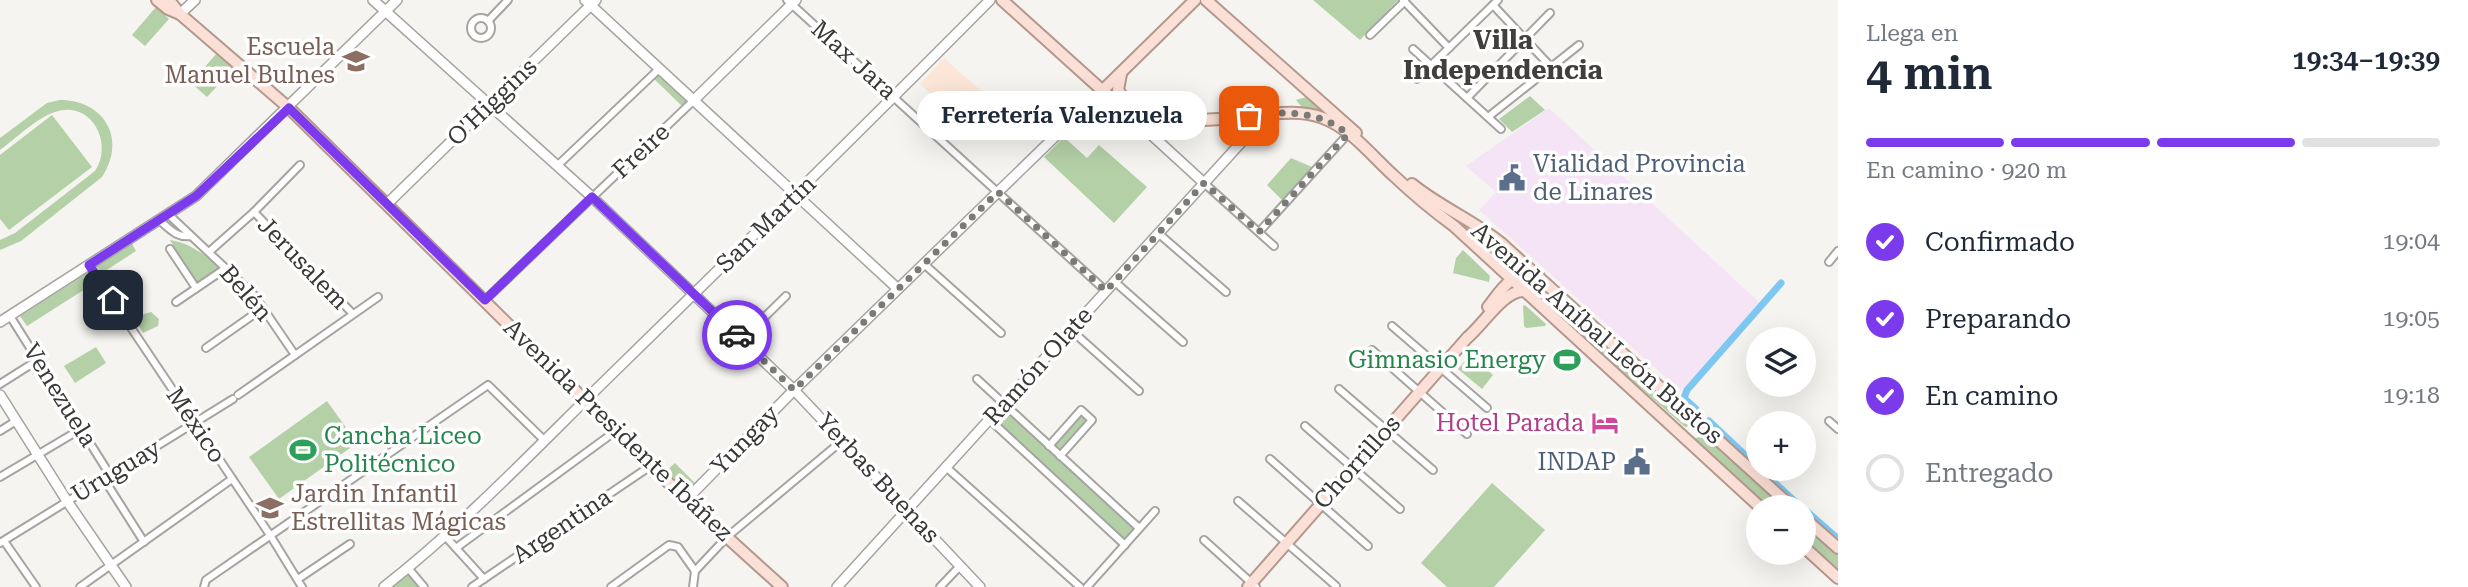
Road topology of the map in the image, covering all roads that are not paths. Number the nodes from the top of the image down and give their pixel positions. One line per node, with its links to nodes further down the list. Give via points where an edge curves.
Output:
1 (158, 0): 19 (main road, Avenida Presidente Ibáñez)
2 (169, 0): 19 (main road, Avenida Presidente Ibáñez)
3 (195, 0): 19 (street)
4 (373, 0): 17 (street, Yerbas Buenas)
5 (397, 0): 17 (street)
6 (508, 0): 20 (street)
7 (990, 0): 32 (street, San Martín)
8 (1002, 0): 31 (main road)
9 (1195, 0): 15 (main road, Yungay)
10 (1206, 0): 16 (main road, Avenida Aníbal León Bustos)
11 (792, 1): 32 (street, Max Jara); 34 (street, Freire)
12 (1405, 1): 21 (street); 24 (street)
13 (591, 2): 28 (street); 36 (street, O'Higgins)
14 (1495, 3): 22 (street); 24 (street)
15 (1186, 9): 16 (main road); 29 (main road, Yungay)
16 (1217, 10): 52 (main road, Avenida Aníbal León Bustos, via 1414,185)
17 (386, 11): 36 (street, Yerbas Buenas); 37 (street)
18 (1550, 13): 22 (street)
19 (180, 14): 37 (main road, Avenida Presidente Ibáñez)
20 (488, 21)
21 (1370, 36)
22 (1526, 39): 27 (street); 33 (street)
23 (1579, 45): 27 (street)
24 (1449, 48): 26 (street)
25 (1413, 49): 26 (street)
26 (1431, 65): 30 (street); 33 (street)
27 (1551, 66): 40 (street)
28 (659, 69): 34 (street); 44 (street)
29 (1122, 71): 31 (main road, Yungay); 38 (main road, via 1118,90)
30 (1417, 79)
31 (1103, 90): 35 (main road); 46 (street, Yungay)
32 (894, 96): 46 (street, Max Jara); 47 (street, San Martín)
33 (1467, 98): 40 (street)
34 (693, 101): 47 (street); 48 (street, Freire)
35 (1114, 101): 38 (main road, Avenida Aníbal León Bustos); 45 (street)
36 (489, 105): 44 (street, Yerbas Buenas); 49 (street, O'Higgins)
37 (289, 108): 49 (main road, Avenida Presidente Ibáñez); 51 (street, via 202,190)
38 (1138, 111): 39 (main road, Avenida Aníbal León Bustos, via 1185,122)
39 (1267, 114): 42 (main road, Avenida Aníbal León Bustos, via 1322,118); 45 (street, Ramón Olate)
40 (1488, 117): 41 (street)
41 (1501, 129)
42 (1348, 134): 54 (main road, Avenida Aníbal León Bustos); 55 (street)
43 (300, 165): 50 (street)
44 (557, 166): 48 (street, Yerbas Buenas)
45 (1204, 183): 55 (street); 56 (street, Ramón Olate)
46 (998, 192): 63 (street, Yungay); 72 (street, Max Jara)
47 (796, 196): 70 (street); 74 (street, San Martín)
48 (592, 197): 74 (street, Yerbas Buenas); 77 (street, Freire)
49 (387, 204): 77 (main road, Avenida Presidente Ibáñez)
50 (254, 212): 61 (street); 80 (street, Jerusalem)
51 (168, 214): 53 (street); 57 (street, Belén)
52 (1468, 218): 54 (main road); 66 (main road, Avenida Aníbal León Bustos)
53 (159, 220): 57 (street, Belén, via 178,236); 64 (street)
54 (1454, 226): 67 (main road, Avenida Aníbal León Bustos)
55 (1259, 232): 58 (street)
56 (1158, 233): 68 (street, Ramón Olate); 73 (street)
57 (191, 236): 61 (street, Belén)
58 (1274, 246)
59 (170, 250): 69 (street)
60 (1838, 251): 62 (street)
61 (209, 252): 65 (street, Belén)
62 (1829, 261)
63 (924, 264): 70 (street, Yungay); 85 (street)
64 (89, 265): 81 (street); 108 (street, México)
65 (226, 268): 69 (street); 79 (street, Belén)
66 (1538, 275): 67 (main road); 105 (main road, Avenida Aníbal León Bustos)
67 (1511, 279): 71 (main road, Avenida Aníbal León Bustos); 86 (main road, Chorrillos)
68 (1115, 282): 72 (street, Ramón Olate); 88 (street)
69 (196, 288): 78 (street)
70 (898, 289): 97 (street, Yungay)
71 (1524, 290): 86 (main road, Chorrillos, via 1509,294); 116 (main road, Avenida Aníbal León Bustos)
72 (1106, 291): 84 (street, Ramón Olate)
73 (1226, 292)
74 (695, 293): 87 (street, Yerbas Buenas); 101 (street, San Martín)
75 (786, 296): 87 (street)
76 (377, 297): 80 (street, Uruguay)
77 (485, 300): 101 (main road, Avenida Presidente Ibáñez)
78 (176, 302)
79 (263, 309): 89 (street); 91 (street, Belén)
80 (353, 314): 91 (street, Uruguay)
81 (10, 316): 82 (street); 92 (street, Venezuela)
82 (0, 322)
83 (1392, 326): 93 (street)
84 (1071, 330): 98 (street); 102 (street, Ramón Olate)
85 (1001, 333)
86 (1467, 338): 93 (main road, Chorrillos)
87 (742, 339): 97 (street, Yerbas Buenas)
88 (1183, 342)
89 (206, 348)
90 (1372, 350): 99 (street)
91 (295, 355): 108 (street, Uruguay)
92 (38, 360): 95 (street); 110 (street, Venezuela)
93 (1440, 368): 99 (main road, Chorrillos); 103 (street)
94 (977, 379): 102 (street)
95 (0, 384)
96 (1339, 389): 111 (street)
97 (794, 390): 118 (street, Yerbas Buenas); 132 (street, Yungay)
98 (1139, 391)
99 (1420, 392): 111 (main road, Chorrillos); 115 (street)
100 (0, 395): 106 (street)
101 (586, 399): 113 (main road, Avenida Presidente Ibáñez); 117 (street, San Martín)
102 (1003, 404): 104 (street, Ramón Olate); 119 (street)
103 (1487, 408)
104 (989, 419): 124 (street, Ramón Olate); 149 (street)
105 (1697, 420): 116 (main road, via 1692,432); 131 (main road, Avenida Aníbal León Bustos)
106 (16, 421): 114 (street); 120 (street)
107 (1829, 421): 112 (street)
108 (195, 424): 128 (street, Uruguay); 129 (street, México)
109 (1306, 426): 125 (street)
110 (81, 429): 120 (street); 128 (street, Venezuela)
111 (1386, 429): 125 (main road, Chorrillos); 126 (street)
112 (1838, 429)
113 (617, 430): 123 (main road, Avenida Presidente Ibáñez); 151 (street)
114 (0, 431)
115 (1467, 433)
116 (1682, 434): 130 (main road, Avenida Aníbal León Bustos)
117 (544, 440): 141 (street, via 488,385); 142 (street, San Martín)
118 (843, 440): 136 (street, Yerbas Buenas); 143 (street)
119 (1049, 446): 121 (street); 121 (street, via 1081,410 1092,420)
120 (37, 454): 127 (street); 133 (street)
121 (1060, 456): 139 (street)
122 (1270, 459): 135 (street)
123 (652, 465): 132 (main road, Avenida Presidente Ibáñez); 160 (street, Argentina)
124 (946, 467): 136 (street, Ramón Olate); 177 (street)
125 (1352, 467): 135 (main road, Chorrillos); 137 (street)
126 (1433, 470)
127 (0, 477)
128 (107, 477): 133 (street, Uruguay); 146 (street, Venezuela)
129 (232, 479): 141 (street, México); 146 (street)
130 (1748, 495)
131 (1779, 495)
132 (686, 500): 143 (main road, Avenida Presidente Ibáñez)
133 (66, 501): 145 (street, Uruguay); 154 (street)
134 (1238, 501): 147 (street)
135 (1320, 503): 147 (main road, Chorrillos); 150 (street)
136 (907, 509): 155 (street, Yerbas Buenas); 174 (street, Ramón Olate)
137 (1400, 509)
138 (1154, 511): 139 (street)
139 (1139, 528): 149 (street)
140 (1816, 529): 152 (main road)
141 (270, 535): 159 (street, México); 161 (street)
142 (445, 536): 151 (street); 156 (street, San Martín)
143 (727, 537): 157 (street); 173 (main road, Avenida Presidente Ibáñez)
144 (1204, 540): 162 (street)
145 (2, 542): 164 (street)
146 (144, 542): 154 (street)
147 (1286, 543): 162 (main road, Chorrillos); 163 (street)
148 (350, 544): 159 (street)
149 (1125, 545): 178 (street)
150 (1368, 546)
151 (456, 548): 160 (street)
152 (1838, 548)
153 (1816, 558): 158 (main road)
154 (111, 566): 165 (street); 166 (street)
155 (960, 566): 175 (street); 176 (street, Yerbas Buenas)
156 (408, 568): 168 (street, San Martín); 169 (street)
157 (695, 571): 171 (street, via 678,547 669,545); 172 (street)
158 (1838, 578)
159 (298, 579): 167 (street, México)
160 (484, 579): 170 (street, Argentina)
161 (205, 583)
162 (1252, 586)
163 (1336, 586)
164 (36, 587)
165 (80, 587)
166 (126, 587)
167 (302, 587)
168 (384, 587)
169 (425, 587)
170 (472, 587)
171 (611, 587)
172 (692, 587)
173 (782, 587)
174 (837, 587)
175 (940, 587)
176 (979, 587)
177 (1080, 587)
178 (1087, 587)

